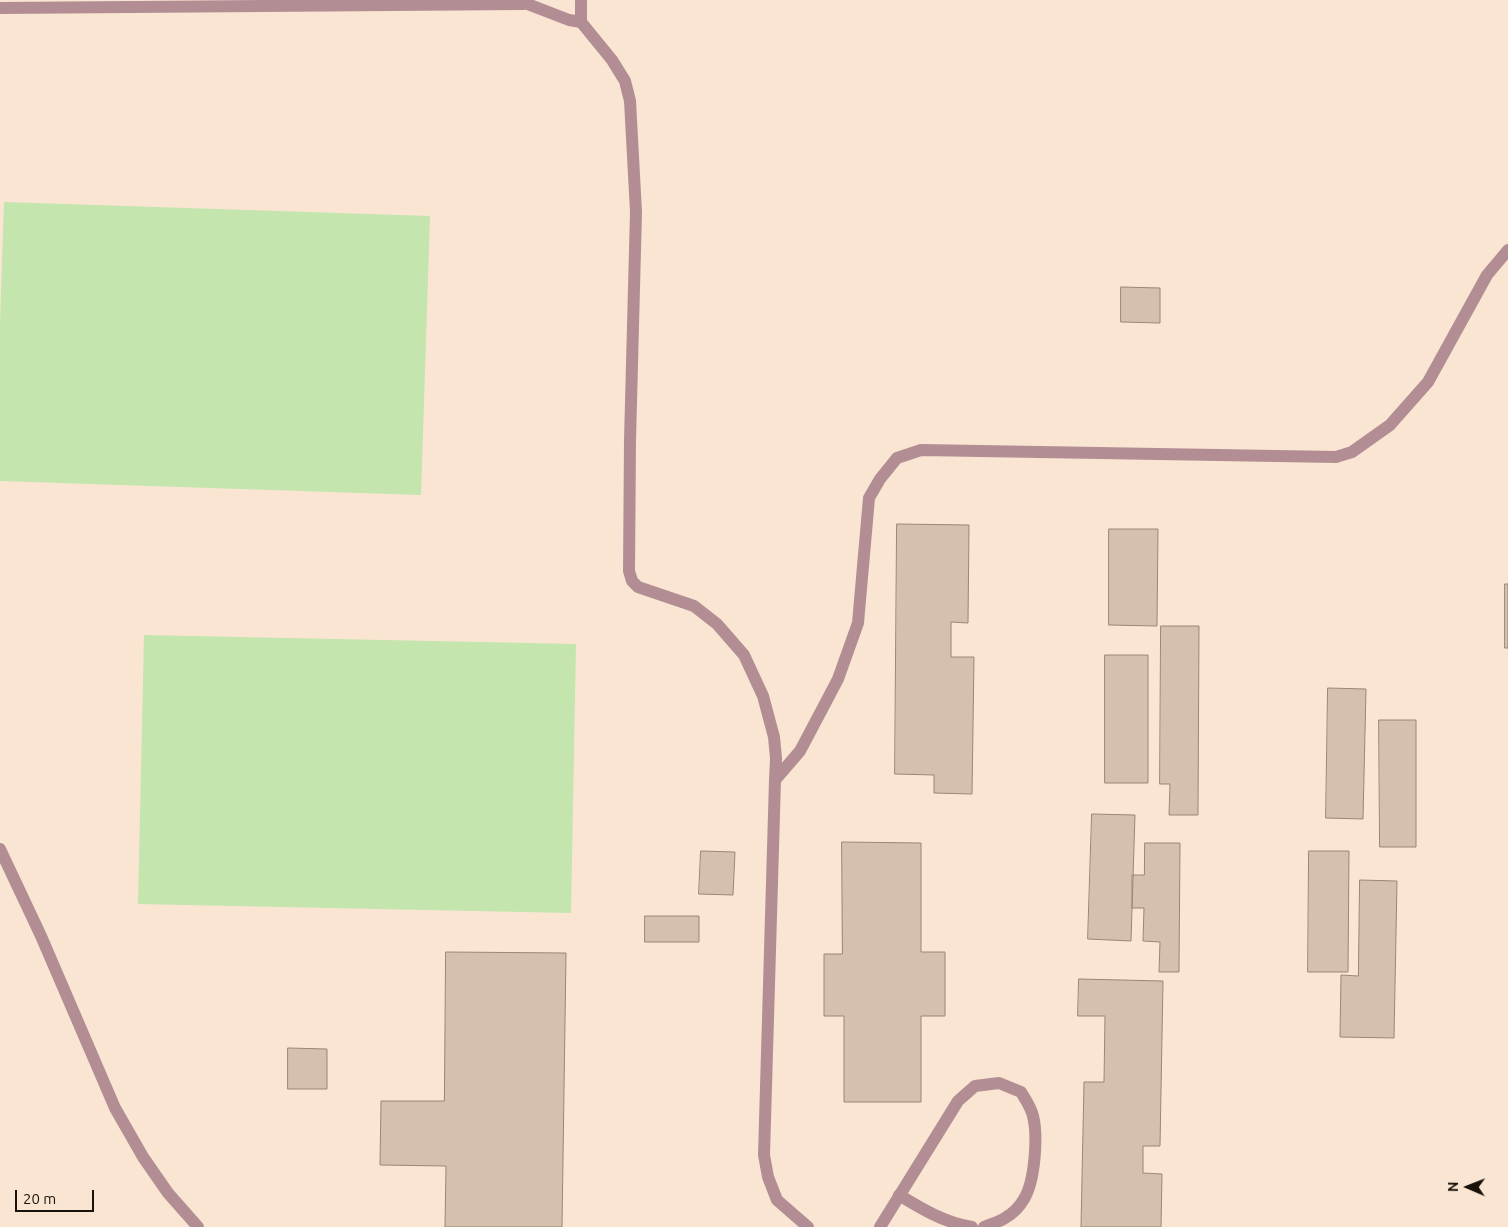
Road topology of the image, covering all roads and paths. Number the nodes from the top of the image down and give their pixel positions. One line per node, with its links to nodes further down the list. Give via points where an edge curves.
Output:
1 (581, 0): 4 (street)
2 (520, 2): 3 (street); 4 (street)
3 (0, 8)
4 (581, 22): 6 (street, via 612,60 625,81 630,101 636,212 629,571 638,587 694,606 717,624 744,655 763,696 774,737)
5 (1508, 250): 6 (street, via 1487,275 1428,382 1390,425 1352,452 1336,457 921,450 897,458 869,498 858,623 838,678 800,751)
6 (775, 780): 10 (street, via 764,1155 777,1200)
7 (0, 849): 9 (street, via 115,1108 163,1186)
8 (899, 1195): 11 (street); 12 (street, via 926,1212); 13 (street, via 958,1101 975,1086 999,1083 1021,1092 1033,1115 1035,1156 1025,1198 1006,1218)
9 (198, 1227)
10 (808, 1227)
11 (880, 1227)
12 (972, 1227)
13 (984, 1227)

